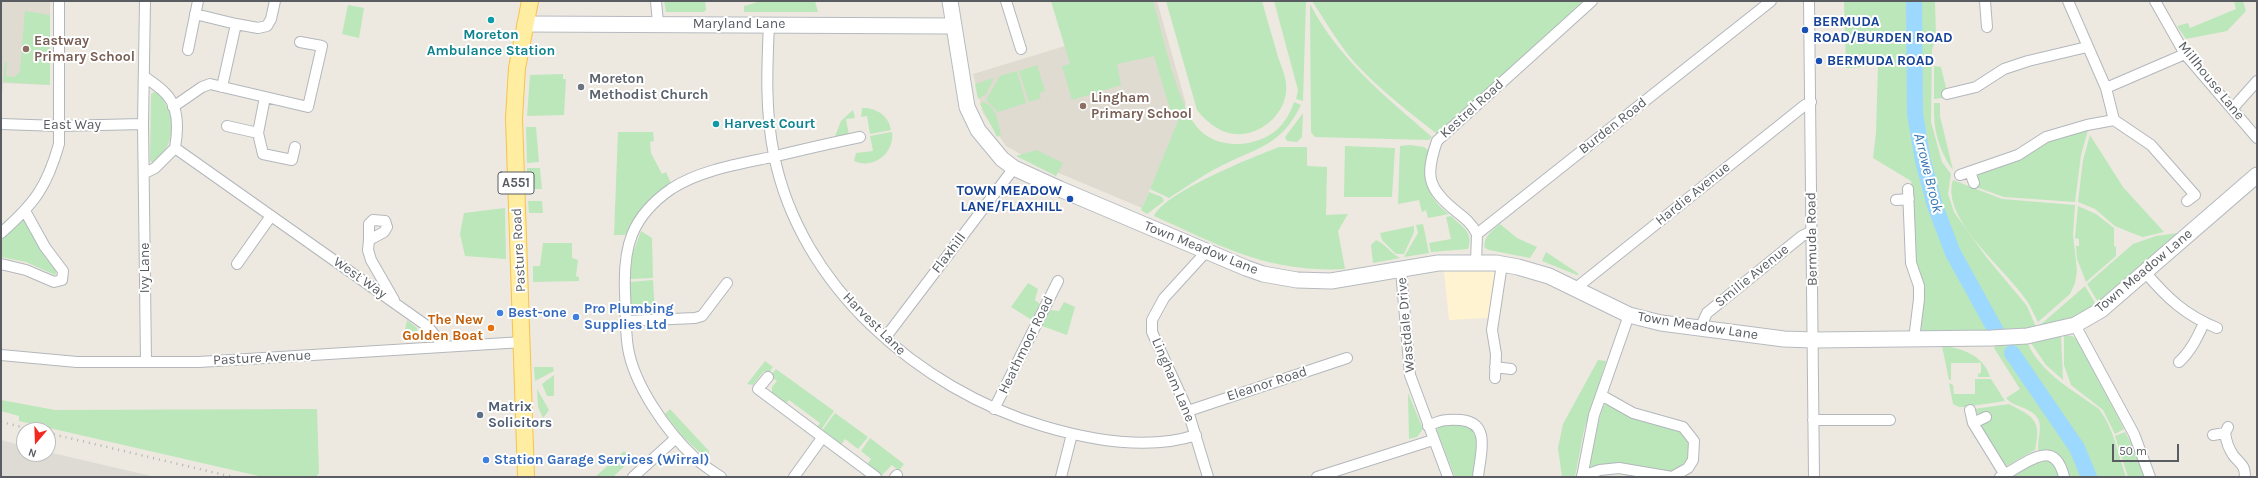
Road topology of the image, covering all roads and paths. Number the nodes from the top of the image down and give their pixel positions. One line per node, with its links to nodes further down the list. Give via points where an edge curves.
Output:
1 (60, 1): 39 (street)
2 (145, 1): 27 (street, Ivy Lane)
3 (198, 1): 15 (street)
4 (275, 1): 16 (street, via 267,26 258,28)
5 (530, 1): 17 (main road, Pasture Road / A551)
6 (656, 1): 18 (street)
7 (950, 1): 20 (street, Town Meadow Lane)
8 (1006, 1): 24 (street)
9 (1592, 1): 57 (street, Kestrel Road, via 1437,140 1429,164 1429,175 1434,189 1443,201 1472,224)
10 (1770, 1): 57 (street, Burden Road)
11 (1809, 1): 33 (street, Bermuda Road)
12 (1985, 1): 21 (street)
13 (2068, 1): 23 (street)
14 (2155, 1): 26 (street, Millhouse Lane)
15 (195, 14): 16 (street); 25 (street)
16 (236, 24): 29 (street)
17 (525, 24): 18 (street, Maryland Lane); 79 (main road, Pasture Road / A551, via 517,72 514,118)
18 (658, 24): 19 (street, Maryland Lane)
19 (769, 24): 20 (street, Maryland Lane); 46 (street, Harvest Lane, via 766,101)
20 (953, 26): 47 (street, Town Meadow Lane, via 960,73 972,119 993,150)
21 (1986, 27)
22 (300, 42): 32 (street, via 322,46 308,107)
23 (2087, 48): 30 (street); 31 (street, via 2022,63 2004,69 1976,87)
24 (1021, 49)
25 (188, 50)
26 (2185, 54): 30 (street); 35 (street, Millhouse Lane)
27 (144, 76): 34 (street, via 167,94); 38 (street, Ivy Lane)
28 (2257, 81): 35 (street)
29 (222, 87): 32 (street); 34 (street, via 210,84 202,87)
30 (2106, 88): 36 (street)
31 (1947, 94)
32 (265, 97): 41 (street)
33 (1811, 102): 55 (street, Bermuda Road); 68 (street, Hardie Avenue)
34 (173, 107): 45 (street, via 177,123)
35 (2233, 108): 43 (street, Millhouse Lane)
36 (2114, 120): 50 (street, via 2046,137 2018,155 1965,174); 52 (street, via 2151,145 2166,161 2195,195)
37 (1, 124): 39 (street, East Way)
38 (143, 124): 39 (street, East Way); 48 (street, Ivy Lane)
39 (59, 126): 53 (street, via 53,165 42,190)
40 (227, 126): 41 (street)
41 (258, 133): 44 (street, via 263,154 292,160)
42 (860, 137): 46 (street)
43 (2257, 138)
44 (295, 147)
45 (175, 148): 48 (street, via 155,168); 54 (street, West Way)
46 (774, 156): 71 (street, via 728,166 694,178 672,189 649,209 636,226 627,249 624,272); 76 (street, Harvest Lane, via 786,196 802,232 819,261 860,313)
47 (1014, 168): 59 (street, Town Meadow Lane); 76 (street, Flaxhill)
48 (145, 173): 83 (street, Ivy Lane)
49 (2257, 175): 65 (street, Town Meadow Lane)
50 (1974, 183)
51 (1896, 200): 77 (street, via 1909,194 1911,263 1919,286)
52 (2188, 201)
53 (25, 211): 56 (street); 61 (street, via 45,247 63,271 62,280 54,282 26,270)
54 (271, 216): 62 (street); 69 (street, West Way)
55 (1812, 231): 74 (street, Smilie Avenue, via 1802,236 1707,313); 78 (street, Bermuda Road)
56 (1, 233)
57 (1477, 234): 60 (street)
58 (369, 240): 69 (street, via 368,250 372,260)
59 (1206, 252): 64 (street, Town Meadow Lane, via 1246,268 1297,280 1331,281); 92 (street, Lingham Lane, via 1164,298 1152,320 1152,332)
60 (1476, 263): 63 (street, Town Meadow Lane); 64 (street, Town Meadow Lane, via 1438,263)
61 (1, 264)
62 (237, 264)
63 (1502, 264): 68 (street, Town Meadow Lane, via 1549,276); 85 (street, via 1492,330 1496,354)
64 (1401, 270): 97 (street, Wastdale Drive, via 1410,375)
65 (2145, 272): 72 (street, via 2171,301); 73 (street, Town Meadow Lane, via 2101,310)
66 (1058, 281): 90 (street, Heathmoor Road)
67 (727, 283): 71 (street, via 702,316)
68 (1576, 288): 70 (street, Town Meadow Lane)
69 (396, 303): 80 (street, West Way, via 427,326)
70 (1629, 315): 74 (street, Town Meadow Lane, via 1661,323); 89 (street)
71 (626, 321): 101 (street, via 628,349 637,376)
72 (2204, 323): 75 (street); 84 (street, via 2192,344 2191,351)
73 (2075, 325): 77 (street, Town Meadow Lane, via 2027,336); 118 (street, via 2134,434)
74 (1700, 328): 78 (street, Town Meadow Lane, via 1784,339)
75 (2217, 328)
76 (885, 338): 90 (street, Harvest Lane, via 906,356 949,385)
77 (1914, 339): 78 (street, Town Meadow Lane)
78 (1814, 340): 94 (street, Bermuda Road)
79 (523, 342): 80 (street, Pasture Avenue); 105 (main road, Pasture Road / A551)
80 (444, 346): 83 (street, Pasture Avenue, via 199,362)
81 (1, 355): 83 (street, Pasture Avenue, via 77,362)
82 (1347, 358): 92 (street, Eleanor Road)
83 (146, 362)
84 (2179, 362)
85 (1495, 367): 86 (street); 88 (street)
86 (1511, 369)
87 (768, 377): 102 (street, via 758,390)
88 (1495, 378)
89 (1601, 395): 115 (street, via 1588,435); 115 (street, via 1633,413 1683,427 1694,441 1693,460 1685,471 1672,477 1618,468 1600,470)
90 (994, 409): 98 (street, Harvest Lane)
91 (1970, 410): 96 (street)
92 (1188, 411): 99 (street, Lingham Lane)
93 (1986, 417): 96 (street)
94 (1813, 420): 95 (street); 116 (street, Bermuda Road)
95 (1890, 420)
96 (1973, 423): 104 (street)
97 (1428, 426): 103 (street, Wastdale Drive); 114 (street, via 1445,419 1471,421 1476,424 1482,440)
98 (1072, 434): 99 (street, Harvest Lane, via 1137,442 1164,442); 110 (street)
99 (1196, 434): 111 (street, Lingham Lane)
100 (2213, 434): 119 (street, via 2227,430 2234,456 2243,463)
101 (676, 438): 106 (street); 107 (street, via 695,458)
102 (822, 438): 108 (street); 109 (street)
103 (1433, 440): 112 (street); 113 (street, Wastdale Drive)
104 (2002, 476): 117 (street, via 2038,457 2049,455 2058,460)
105 (526, 477)
106 (633, 477)
107 (721, 477)
108 (794, 477)
109 (876, 477)
110 (1061, 477)
111 (1208, 477)
112 (1317, 477)
113 (1448, 477)
114 (1478, 477)
115 (1582, 477)
116 (1814, 477)
117 (2064, 477)
118 (2150, 477)
119 (2245, 477)

